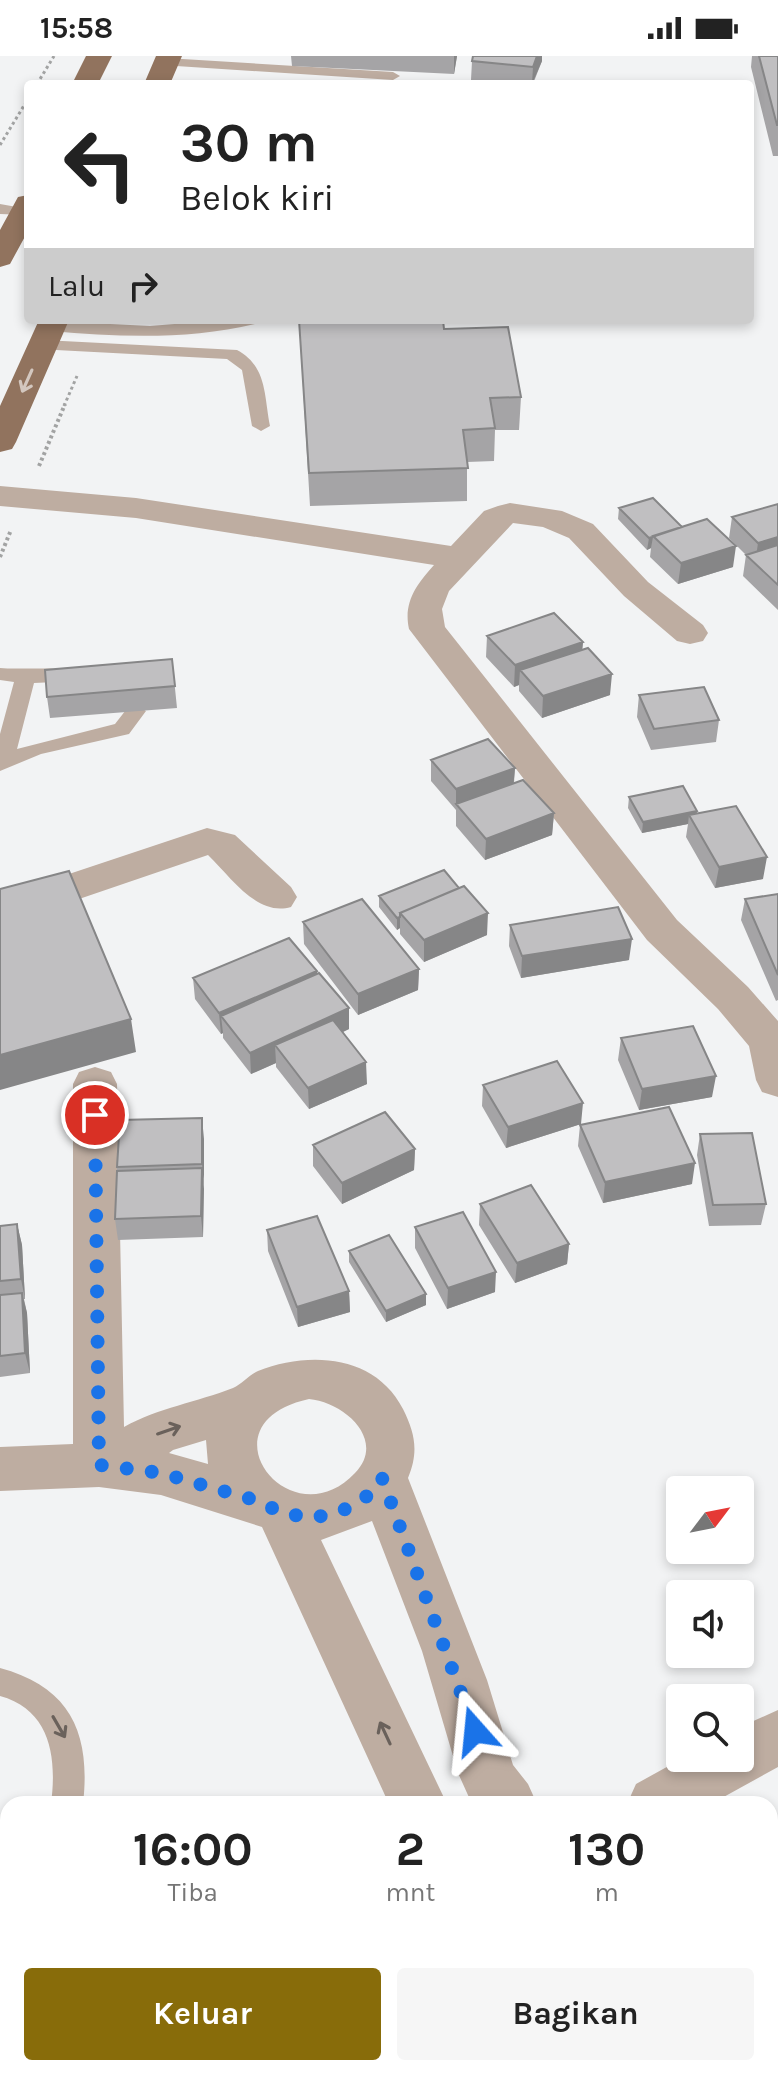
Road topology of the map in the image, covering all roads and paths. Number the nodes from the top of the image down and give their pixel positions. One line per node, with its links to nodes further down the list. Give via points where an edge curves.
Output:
1 (54, 56): 5 (path)
2 (99, 56): 6 (main road)
3 (164, 67): 4 (lane)
4 (393, 76)
5 (39, 80)
6 (87, 80)
7 (24, 106): 8 (path)
8 (0, 145)
9 (17, 208): 10 (main road)
10 (0, 258)
11 (231, 324): 12 (lane, via 169,331)
12 (49, 330): 13 (lane); 15 (main road, one-way to 15)
13 (89, 348): 14 (lane, via 231,354 251,370); 16 (path)
14 (261, 426)
15 (0, 442)
16 (13, 496): 17 (path); 18 (street, via 136,508)
17 (0, 557)
18 (459, 558): 19 (street, via 496,518 510,513 550,518 581,531 636,589); 27 (street, via 424,604 427,629 662,930 770,1041)
19 (690, 633)
20 (0, 674): 22 (lane)
21 (101, 674): 22 (lane)
22 (25, 677): 24 (lane)
23 (136, 711): 24 (lane, via 122,729 35,749)
24 (1, 763)
25 (277, 897): 26 (street, via 221,845 207,841)
26 (0, 912)
27 (778, 1080)
28 (95, 1084): 30 (street)
29 (249, 1404): 30 (street, one-way to 29, via 157,1434); 32 (street, via 270,1388 309,1378 336,1381 360,1393 383,1416 391,1439); 33 (street, via 231,1440 232,1464 239,1482)
30 (99, 1465): 31 (street); 33 (street, via 161,1473)
31 (0, 1469)
32 (382, 1478): 33 (street, via 365,1498 340,1512 312,1518); 40 (street)
33 (270, 1507): 39 (street, one-way to 33)
34 (0, 1682): 38 (lane, one-way to 38, via 18,1684 46,1706 65,1734)
35 (778, 1737): 36 (street)
36 (754, 1749)
37 (712, 1772): 41 (street)
38 (68, 1796)
39 (414, 1796)
40 (498, 1796)
41 (670, 1796)

